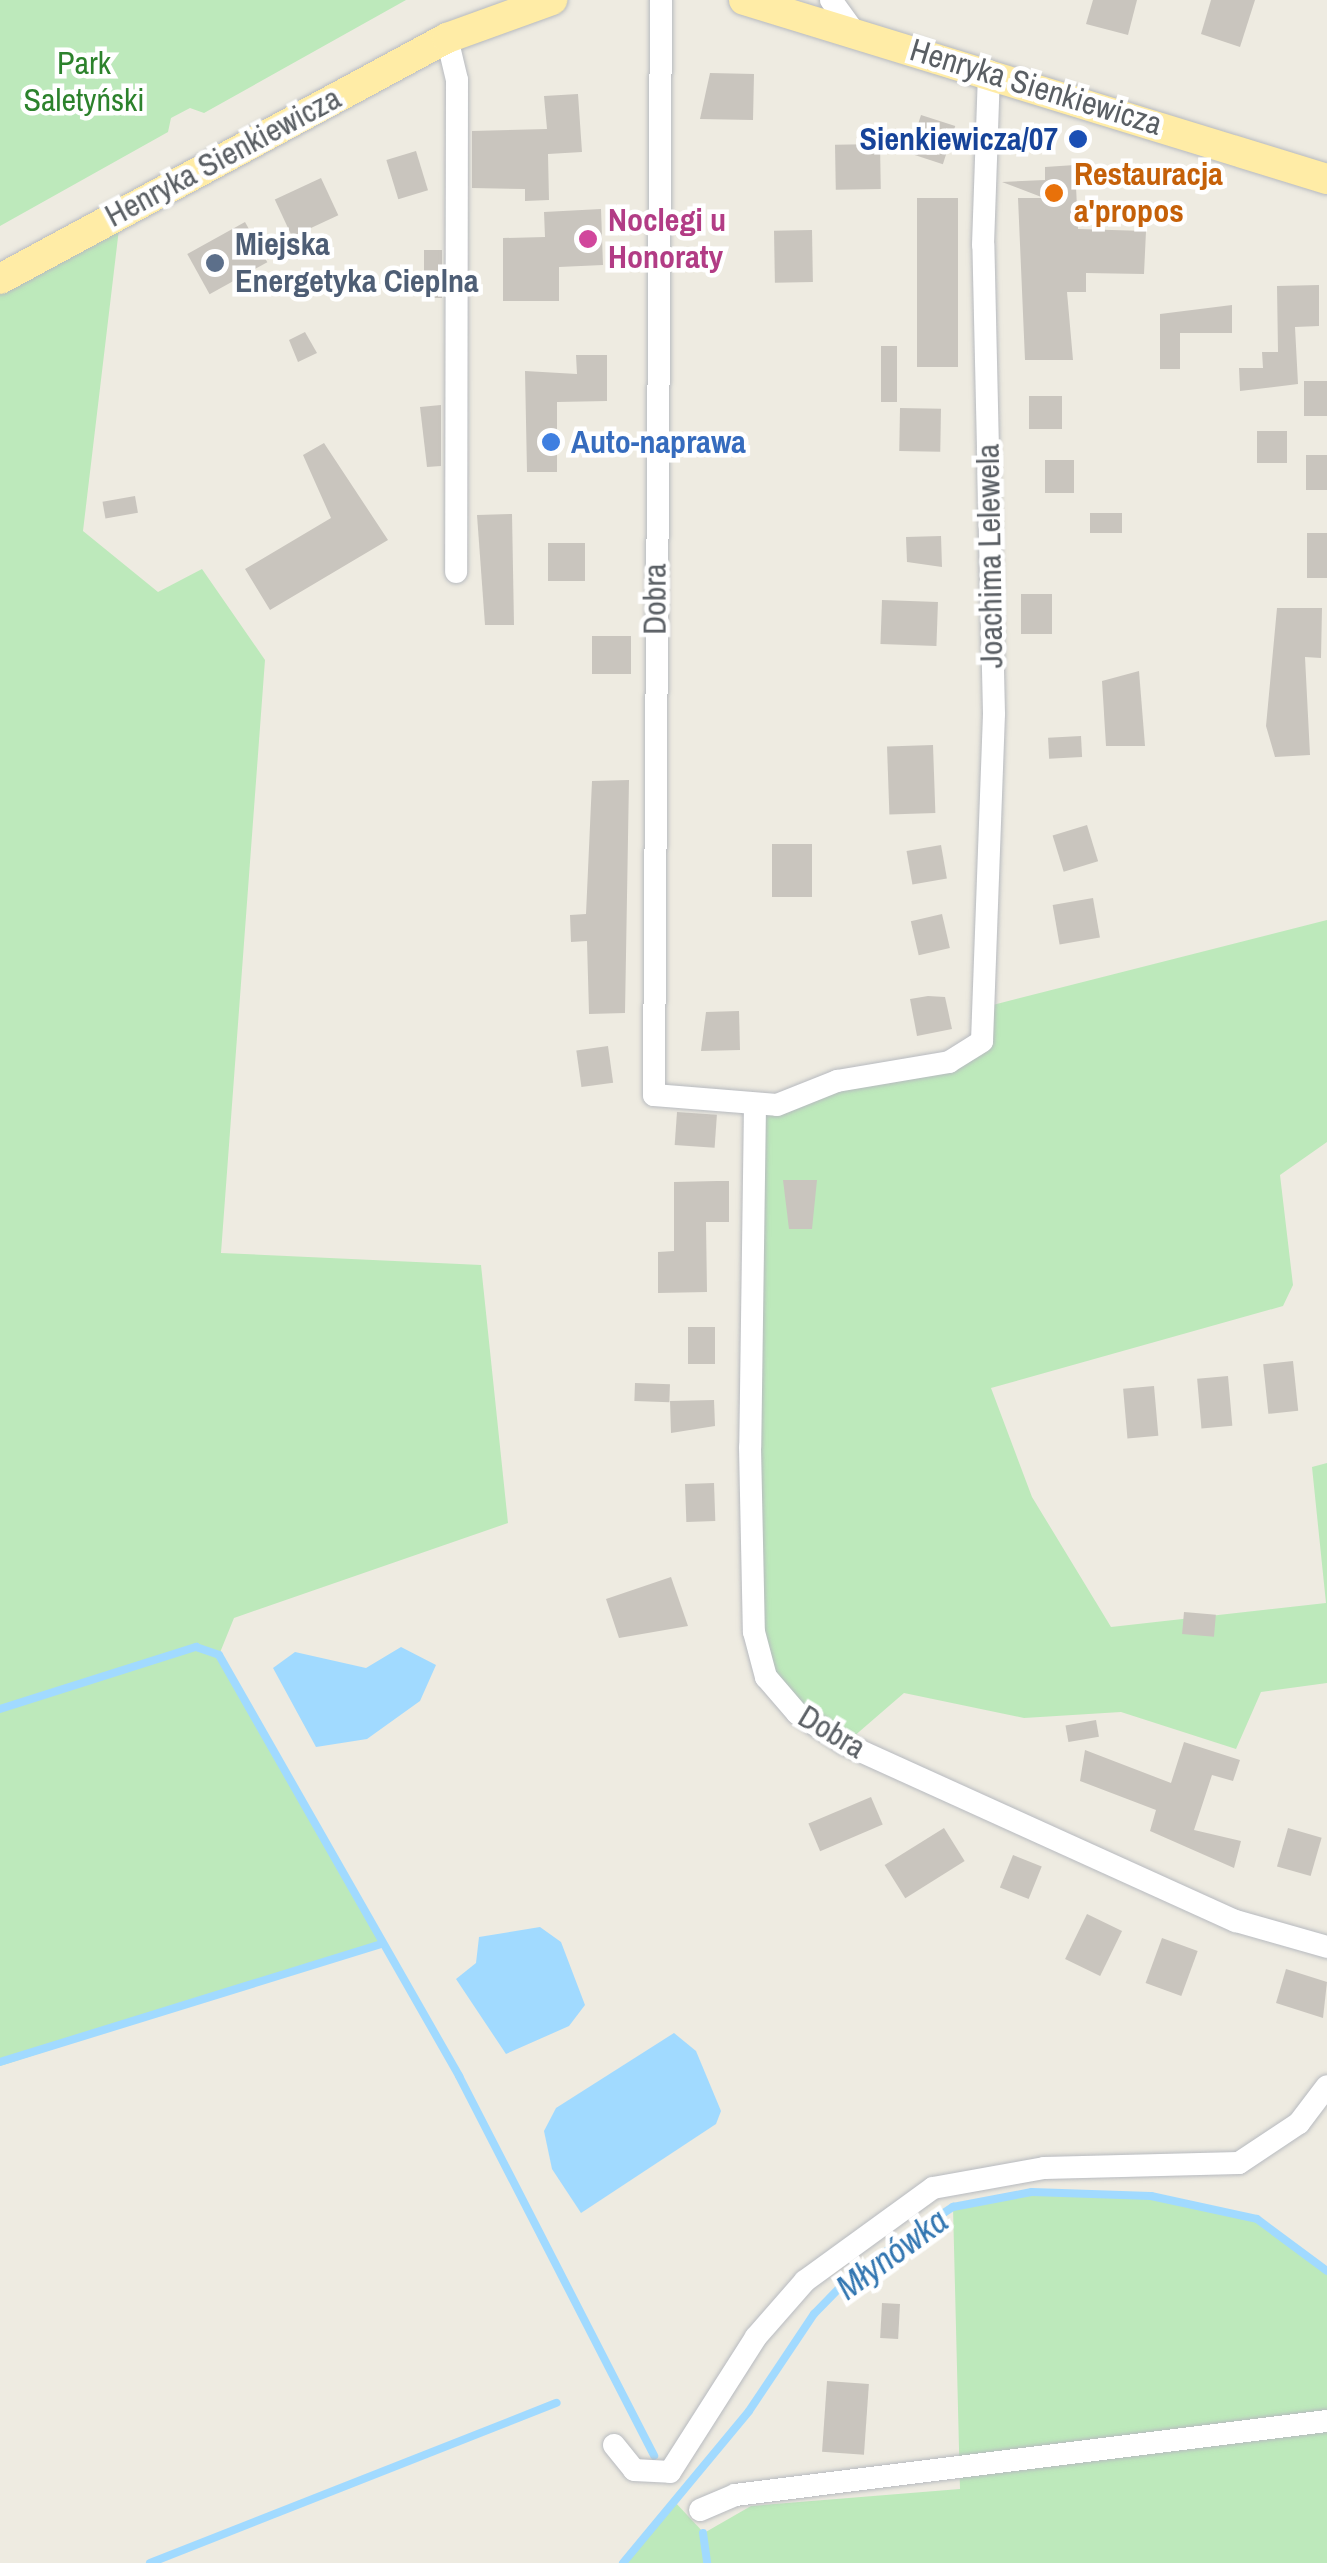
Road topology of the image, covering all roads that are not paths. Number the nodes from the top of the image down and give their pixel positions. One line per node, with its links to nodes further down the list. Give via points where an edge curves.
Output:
1 (552, 0): 7 (main road, Henryka Sienkiewicza)
2 (662, 0): 13 (street, Dobra, via 654,1095)
3 (744, 0): 5 (main road, Henryka Sienkiewicza)
4 (831, 0): 6 (street)
5 (794, 7): 6 (main road, Henryka Sienkiewicza)
6 (852, 29): 8 (main road, Henryka Sienkiewicza)
7 (447, 38): 10 (main road, Henryka Sienkiewicza); 11 (street, via 457,80)
8 (989, 71): 9 (main road, Henryka Sienkiewicza); 12 (street, Joachima Lelewela, via 983,245 994,714)
9 (1327, 180)
10 (0, 279)
11 (456, 572)
12 (982, 1041): 13 (street, Dobra, via 949,1062)
13 (755, 1104): 14 (street, Dobra, via 750,1448 754,1632 766,1676 797,1714 845,1744 1236,1921)
14 (1327, 1947)
15 (1327, 2086): 17 (street, via 1299,2123 1239,2163 1044,2168 933,2188 805,2281 756,2338 670,2472 634,2470)
16 (1327, 2421): 18 (street, via 734,2495)
17 (614, 2445)
18 (700, 2510)

